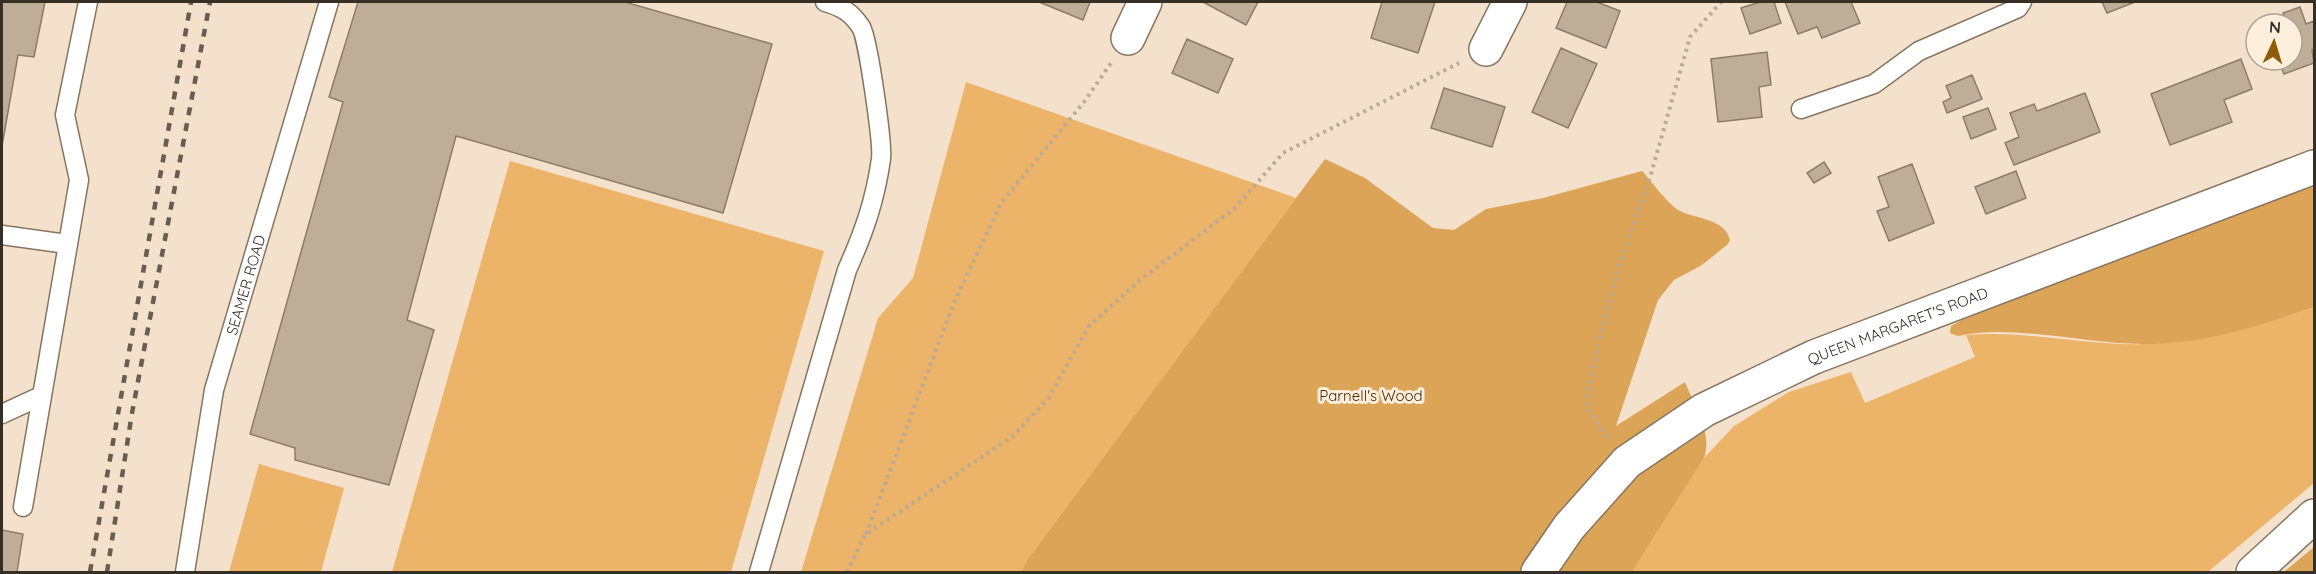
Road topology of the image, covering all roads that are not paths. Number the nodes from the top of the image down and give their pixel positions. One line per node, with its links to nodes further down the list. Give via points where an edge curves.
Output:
1 (88, 2): 12 (lane, via 65,115 79,180)
2 (329, 2): 17 (lane, SEAMER ROAD, via 214,390)
3 (825, 2): 18 (lane, via 847,9 863,29 881,157 868,224 847,270)
4 (1145, 2): 7 (main road)
5 (1510, 2): 8 (main road)
6 (2022, 2): 9 (lane, via 2018,8 1919,51 1874,84)
7 (1128, 38)
8 (1486, 49)
9 (1801, 109)
10 (2314, 166): 19 (main road, QUEEN MARGARET'S ROAD, via 1814,357 1704,410 1627,462 1569,527)
11 (2, 235): 12 (lane)
12 (67, 244): 13 (lane)
13 (41, 396): 14 (lane); 15 (lane)
14 (2, 414)
15 (23, 507)
16 (2314, 516): 20 (main road)
17 (185, 573)
18 (759, 573)
19 (1538, 573)
20 (2253, 573)

